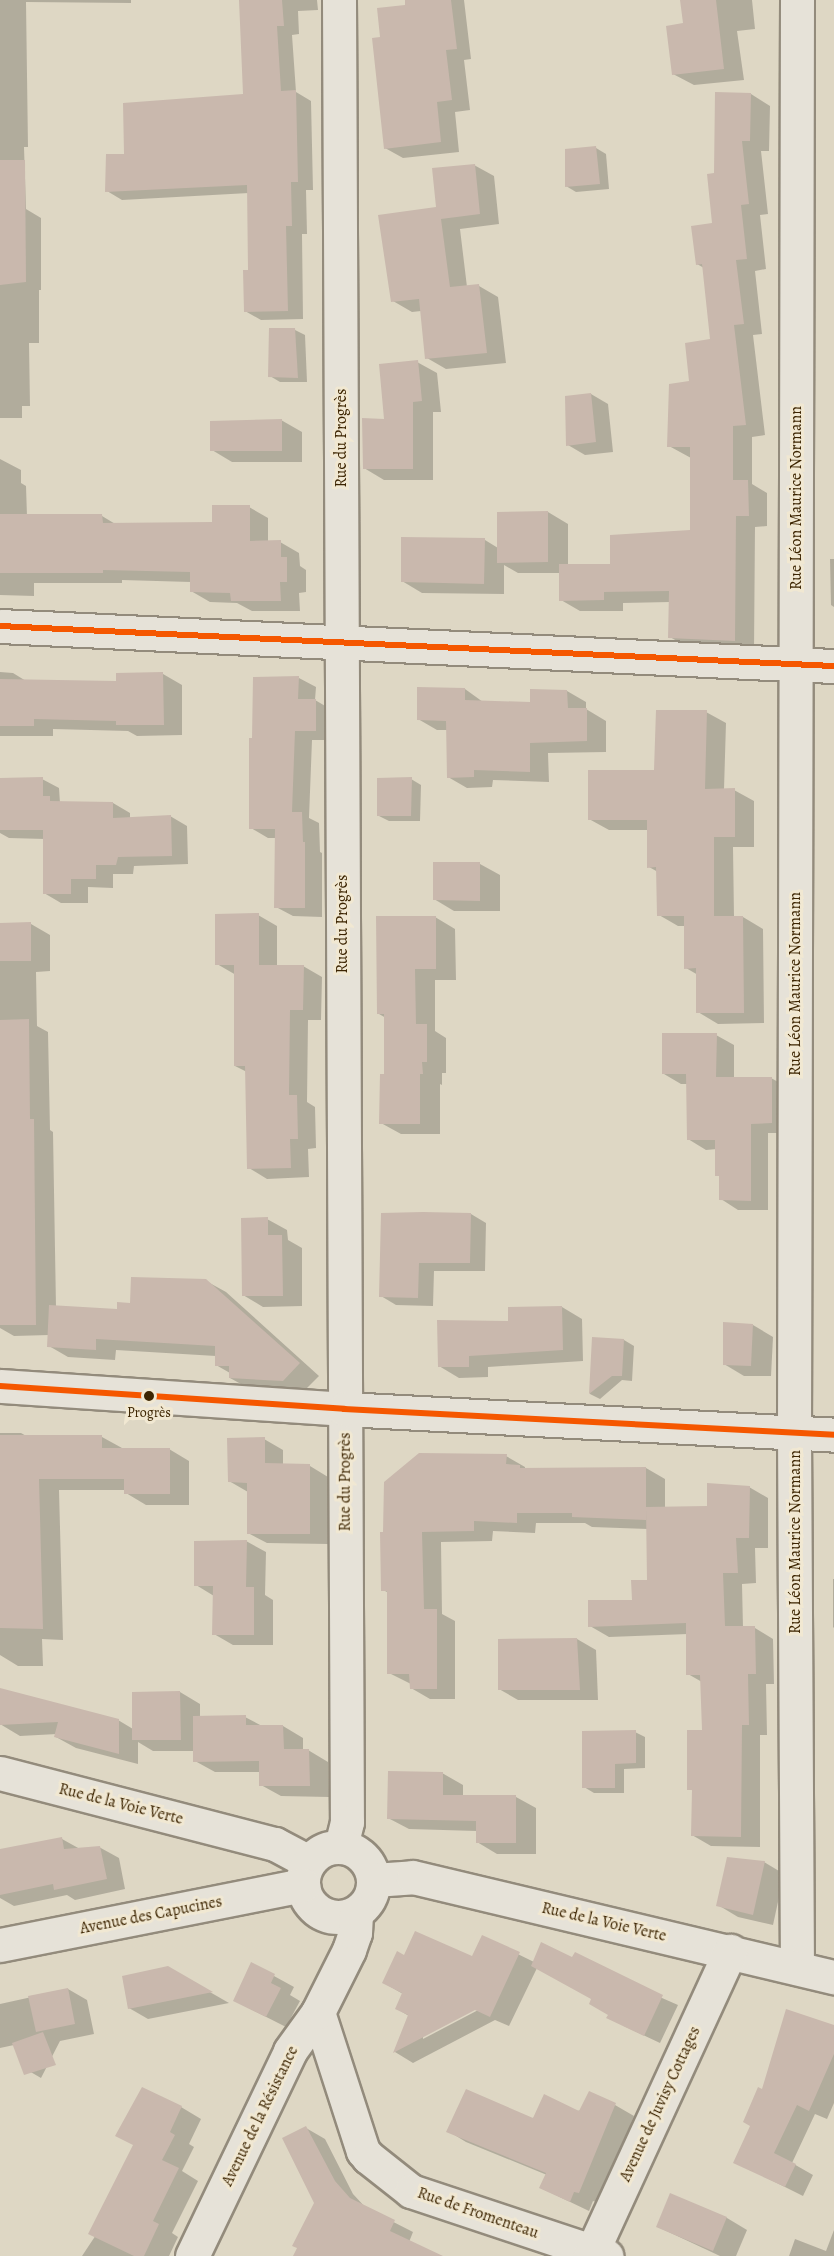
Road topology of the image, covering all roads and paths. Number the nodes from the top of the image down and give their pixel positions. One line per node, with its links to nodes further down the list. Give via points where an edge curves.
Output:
1 (339, 0): 4 (street, Rue du Progrès)
2 (797, 0): 5 (street, Rue Léon Maurice Normann)
3 (0, 626): 4 (street)
4 (341, 644): 5 (street); 8 (street, Rue du Progrès)
5 (796, 665): 6 (street); 9 (street, Rue Léon Maurice Normann)
6 (834, 666)
7 (0, 1386): 8 (street)
8 (344, 1409): 9 (street); 12 (street, Rue du Progrès, via 347,1822)
9 (794, 1433): 10 (street); 18 (street, Rue Léon Maurice Normann)
10 (834, 1435)
11 (0, 1773): 13 (street, Rue de la Voie Verte, via 275,1844)
12 (341, 1846): 13 (street, via 323,1850); 14 (street, via 357,1852 369,1864)
13 (306, 1873): 15 (street, via 306,1898 315,1909 327,1916); 16 (street, Avenue des Capucines)
14 (374, 1880): 15 (street, via 366,1904); 17 (street, Rue de la Voie Verte, via 413,1877)
15 (356, 1913): 20 (street, Avenue de la Résistance, via 356,1933)
16 (0, 1945)
17 (730, 1952): 18 (street, Rue de la Voie Verte); 21 (street, Avenue de Juvisy Cottages)
18 (797, 1968): 19 (street, Rue de la Voie Verte)
19 (834, 1977)
20 (318, 2012): 21 (street, Rue de Fromenteau, via 368,2157 411,2191); 22 (street, Avenue de la Résistance, via 290,2051)
21 (596, 2254)
22 (192, 2256)

